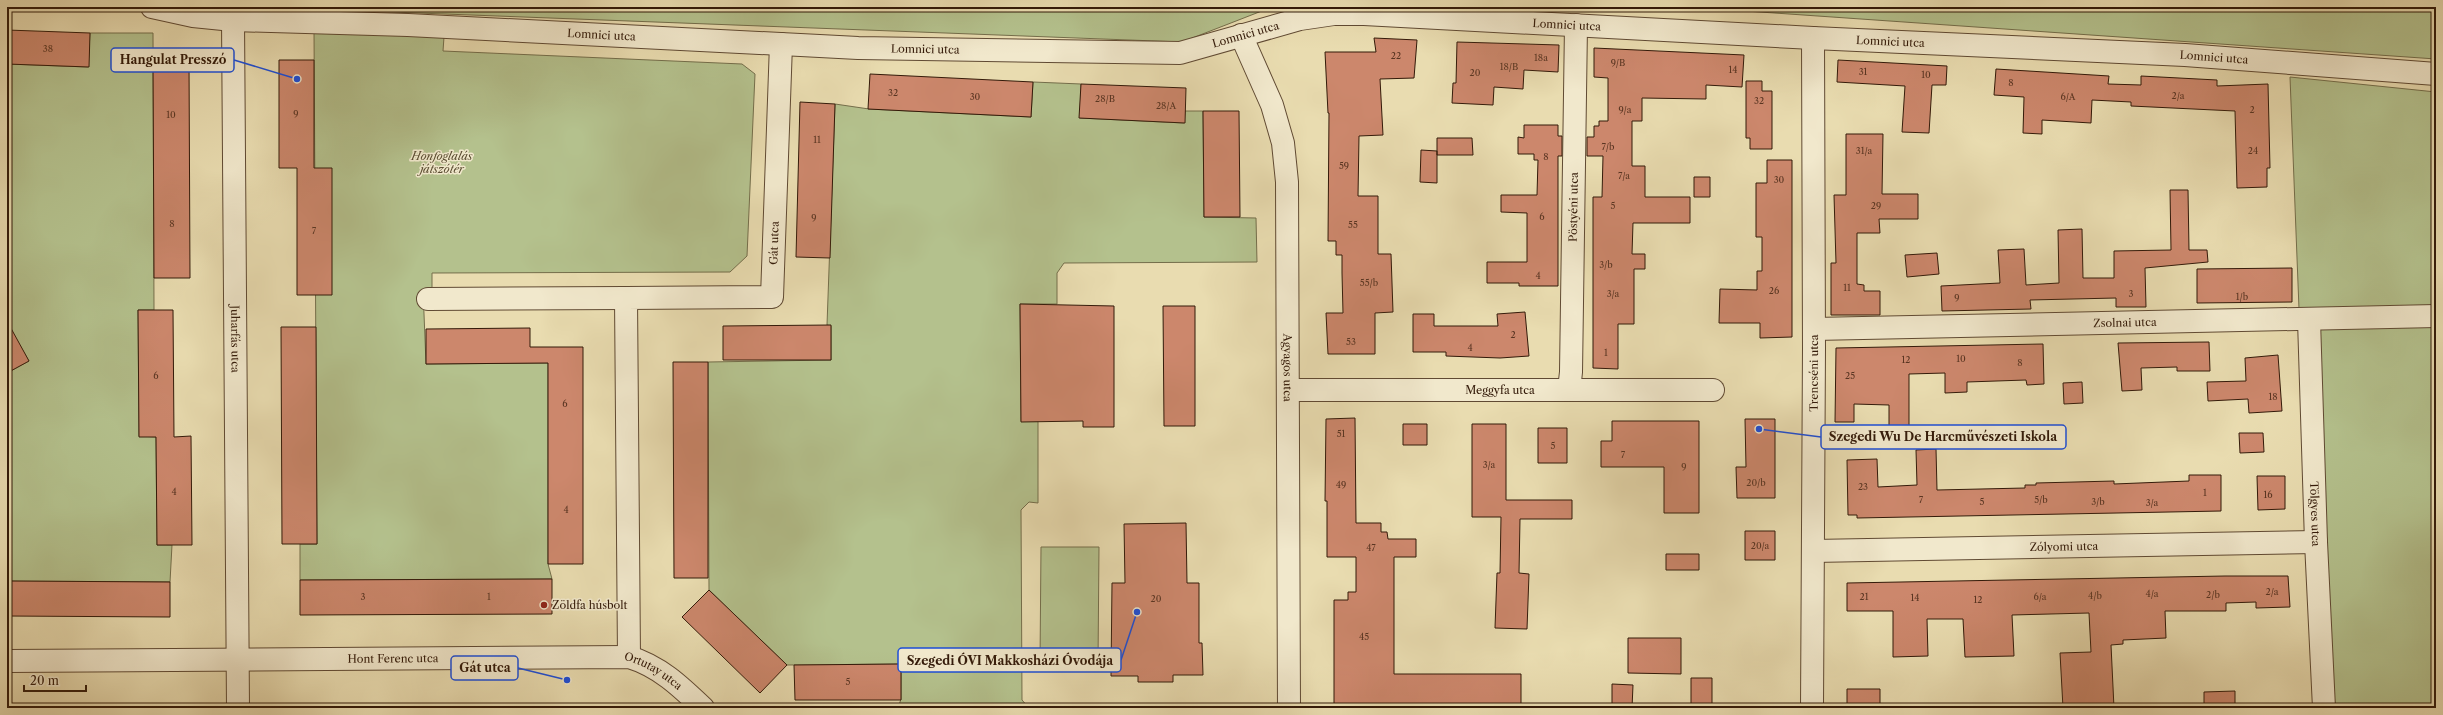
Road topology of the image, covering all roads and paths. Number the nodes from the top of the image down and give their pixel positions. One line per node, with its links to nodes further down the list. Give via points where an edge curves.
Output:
1 (152, 7): 2 (street, Lomnici utca, via 193,16)
2 (233, 20): 6 (street, Lomnici utca, via 416,26); 20 (street, Juharfás utca)
3 (1576, 25): 4 (street, Lomnici utca, via 1334,14 1300,19); 5 (street, Lomnici utca); 14 (street, Pöstyéni utca, via 1571,372)
4 (1241, 35): 6 (street, Lomnici utca, via 1180,54 978,51); 13 (street, Agyagos utca, via 1272,105 1283,143 1287,182)
5 (1813, 38): 7 (street, Lomnici utca, via 2185,55); 12 (street, Trencséni utca)
6 (781, 44): 9 (street, Gát utca, via 772,297)
7 (2436, 74)
8 (428, 298): 9 (street, Gát utca)
9 (626, 298): 19 (street)
10 (2436, 316): 11 (street, Zsolnai utca)
11 (2309, 320): 12 (street, Zsolnai utca); 16 (street, Tölgyes utca)
12 (1814, 328): 17 (street, Trencséni utca)
13 (1288, 390): 14 (street, Meggyfa utca); 24 (street, Agyagos utca)
14 (1568, 390): 15 (street, Meggyfa utca)
15 (1713, 390)
16 (2316, 542): 17 (street, Zólyomi utca); 26 (street, Tölgyes utca)
17 (1813, 551): 25 (street, Trencséni utca)
18 (595, 656): 19 (street, Ortutay utca); 20 (street, Hont Ferenc utca)
19 (629, 657): 23 (street, Ortutay utca, via 648,663 680,685)
20 (238, 658): 21 (street, Hont Ferenc utca); 22 (street)
21 (7, 661)
22 (238, 708)
23 (703, 708)
24 (1288, 708)
25 (1812, 708)
26 (2324, 708)

